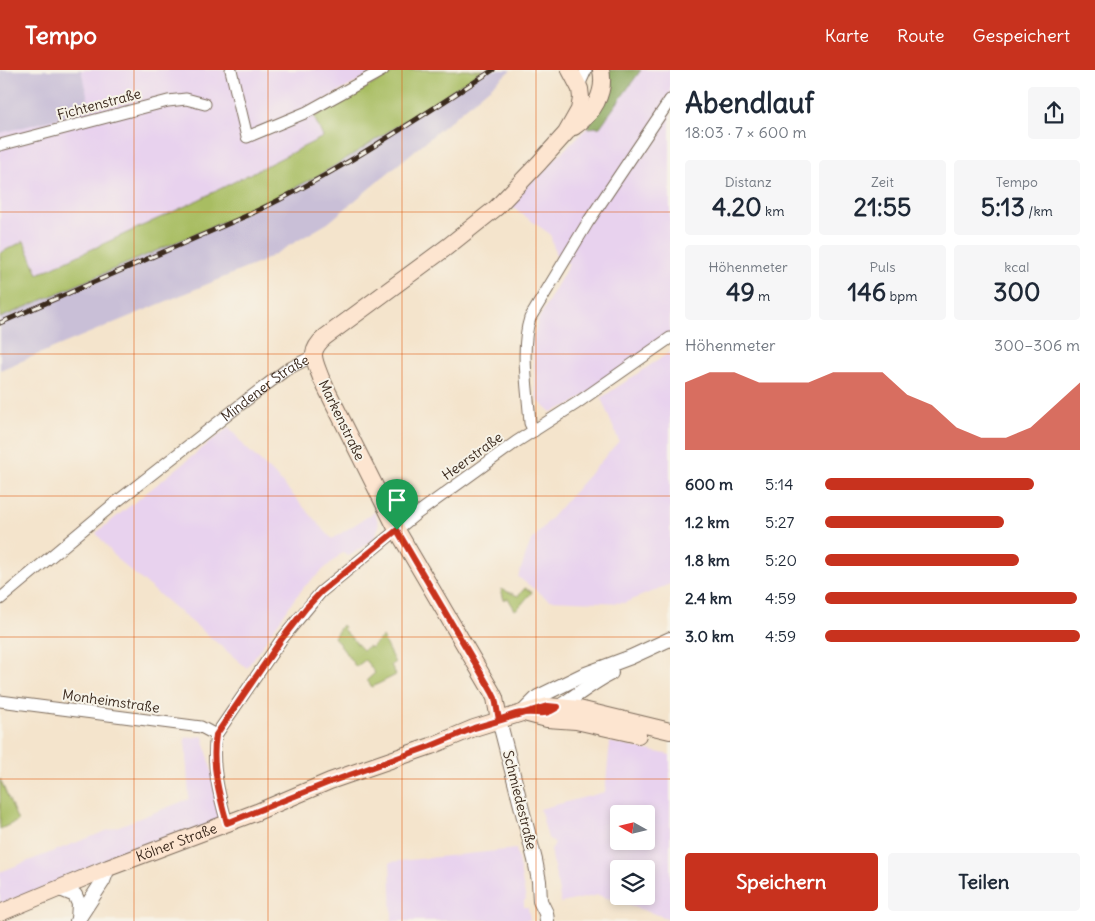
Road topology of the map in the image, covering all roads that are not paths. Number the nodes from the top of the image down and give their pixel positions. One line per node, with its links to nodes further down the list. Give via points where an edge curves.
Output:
1 (232, 70): 2 (street, via 247,138 307,112)
2 (383, 70)
3 (601, 70): 7 (main road, Mindener Straße, via 601,90 594,108)
4 (576, 71): 7 (main road, Mindener Straße, via 581,98 579,110)
5 (670, 100): 11 (street, via 588,222 530,318 525,347 530,423)
6 (205, 104): 8 (street, Fichtenstraße, via 186,99 168,101)
7 (566, 133): 10 (main road, Mindener Straße, via 496,208 325,337 315,347)
8 (0, 145)
9 (670, 338): 11 (street, Heerstraße)
10 (313, 356): 12 (main road, Markenstraße); 13 (street, Mindener Straße, via 286,370 244,402)
11 (534, 431): 12 (street, Heerstraße)
12 (397, 530): 19 (main road, Markenstraße, via 492,692); 21 (street, Heerstraße, via 306,608)
13 (0, 599)
14 (670, 639): 15 (street, Kölner Straße)
15 (631, 657): 17 (street, Kölner Straße, via 586,687); 18 (street, Kölner Straße, via 538,697)
16 (0, 701): 21 (street, Monheimstraße, via 201,728)
17 (577, 703): 18 (main road); 20 (main road)
18 (522, 713): 19 (main road, Kölner Straße); 22 (main road)
19 (499, 720): 23 (main road, Kölner Straße); 27 (street, Schmiedestraße, via 539,881 549,898)
20 (670, 731)
21 (216, 735): 23 (street, via 217,785)
22 (670, 741)
23 (227, 823): 24 (main road, Kölner Straße)
24 (108, 868): 25 (main road, Kölner Straße); 28 (street)
25 (55, 890): 26 (main road, Kölner Straße); 28 (street, via 75,895 79,904)
26 (0, 913)
27 (547, 917)
28 (77, 921)

